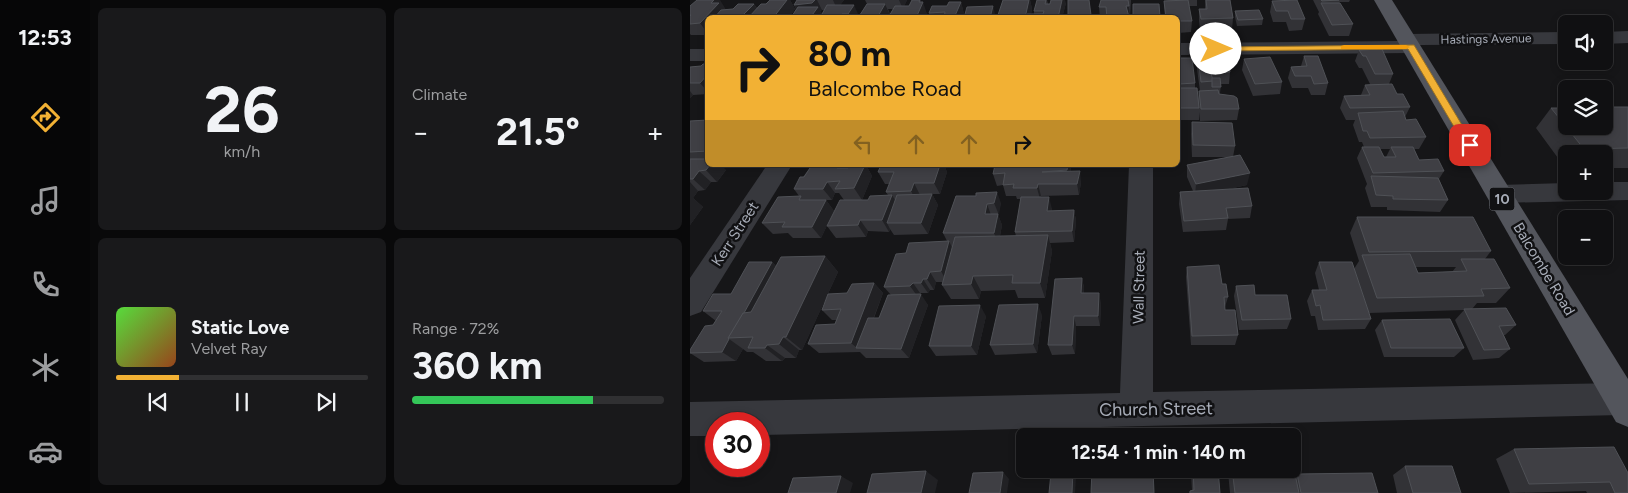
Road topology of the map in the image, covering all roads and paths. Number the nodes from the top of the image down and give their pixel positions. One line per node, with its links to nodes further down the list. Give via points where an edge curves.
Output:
1 (1383, 0): 5 (main road, Balcombe Road / 10)
2 (1628, 37): 4 (street)
3 (1558, 38): 5 (street, Hastings Avenue)
4 (1613, 38)
5 (1409, 43): 6 (street, Hastings Avenue); 12 (main road, Balcombe Road / 10)
6 (1180, 50)
7 (690, 55): 8 (street)
8 (705, 55)
9 (779, 167): 13 (street, Kerr Street)
10 (1141, 167): 15 (street, Wall Street)
11 (1628, 191): 12 (street)
12 (1499, 194): 14 (main road, Balcombe Road / 10)
13 (690, 303)
14 (1625, 404): 15 (street, Church Street)
15 (1136, 409): 16 (street, Church Street)
16 (690, 418)

